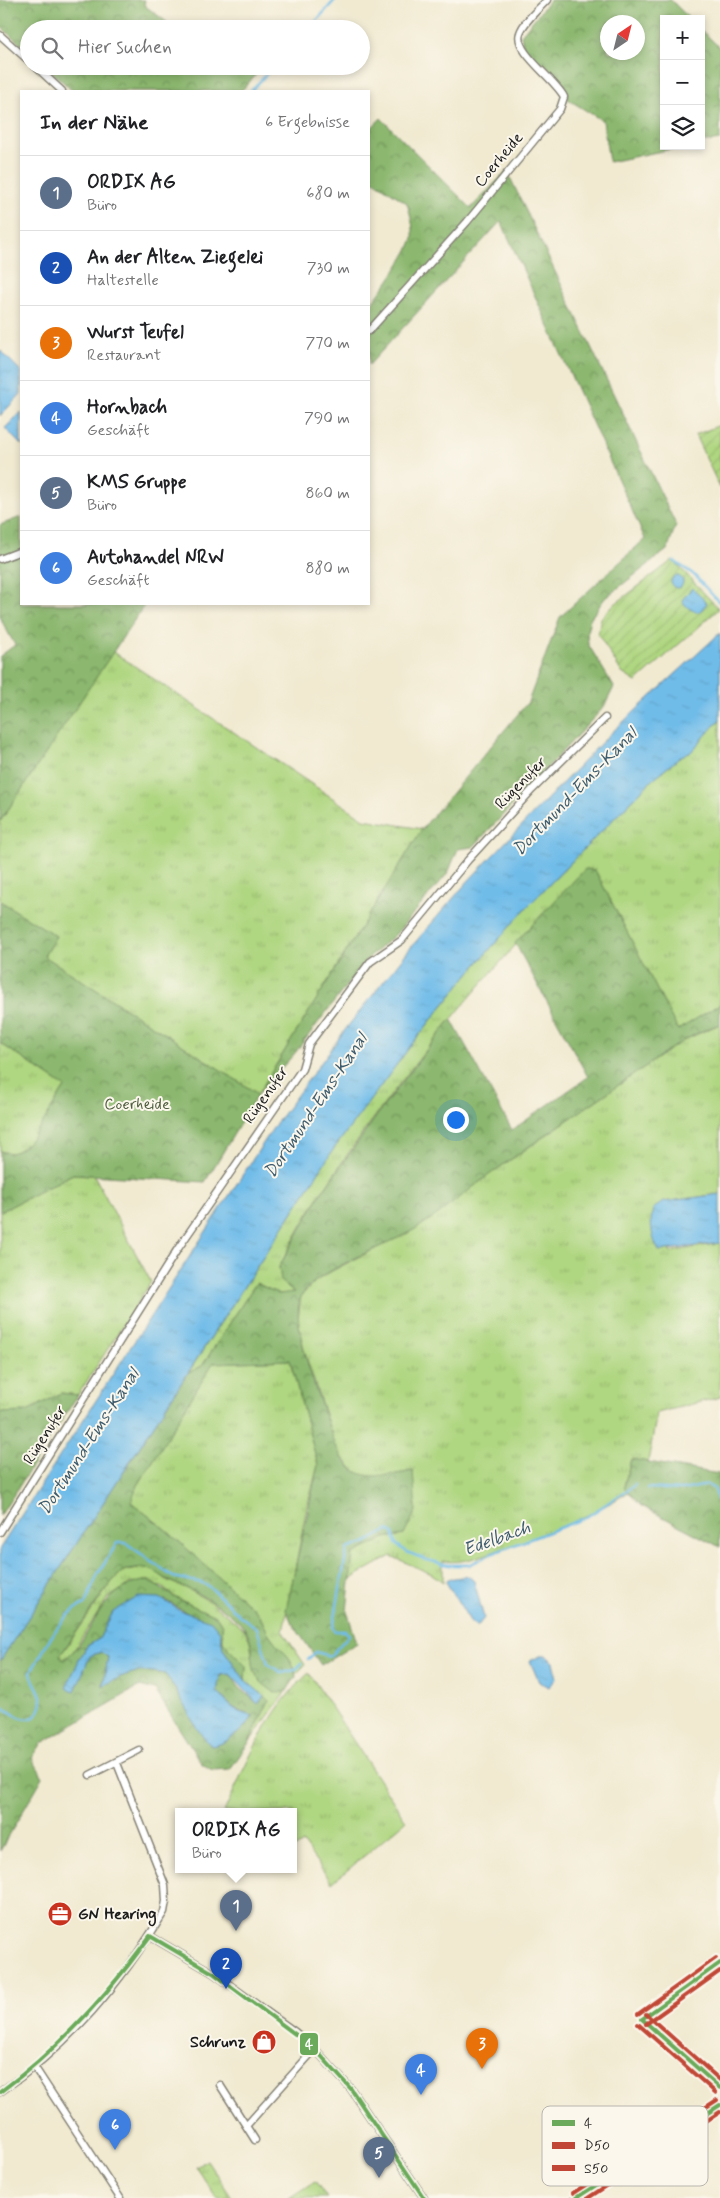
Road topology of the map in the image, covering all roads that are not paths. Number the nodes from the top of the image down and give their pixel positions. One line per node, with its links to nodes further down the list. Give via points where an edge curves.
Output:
1 (546, 0): 6 (street, Coerheide, via 520,31 518,39 521,49 560,88 564,97 560,109 467,222)
2 (0, 35): 3 (street)
3 (20, 53)
4 (45, 75): 5 (street)
5 (61, 90)
6 (370, 330)
7 (20, 551): 8 (street)
8 (0, 559)
9 (605, 718): 10 (street, Rügenufer, via 474,853 402,940 370,962 320,1026 308,1044 302,1069 176,1250)
10 (0, 1532)
11 (139, 1750): 12 (street)
12 (117, 1763): 13 (street); 14 (street, via 165,1885 164,1912)
13 (90, 1776)
14 (150, 1936): 15 (street, via 213,1973); 16 (street, via 82,2025)
15 (315, 2048): 21 (street); 25 (street, via 351,2089)
16 (35, 2068): 18 (street); 24 (street)
17 (220, 2085): 21 (street)
18 (0, 2092)
19 (720, 2105): 20 (main road)
20 (708, 2113)
21 (246, 2126): 22 (street)
22 (255, 2140)
23 (595, 2186): 26 (main road)
24 (120, 2198)
25 (424, 2198)
26 (576, 2198)

